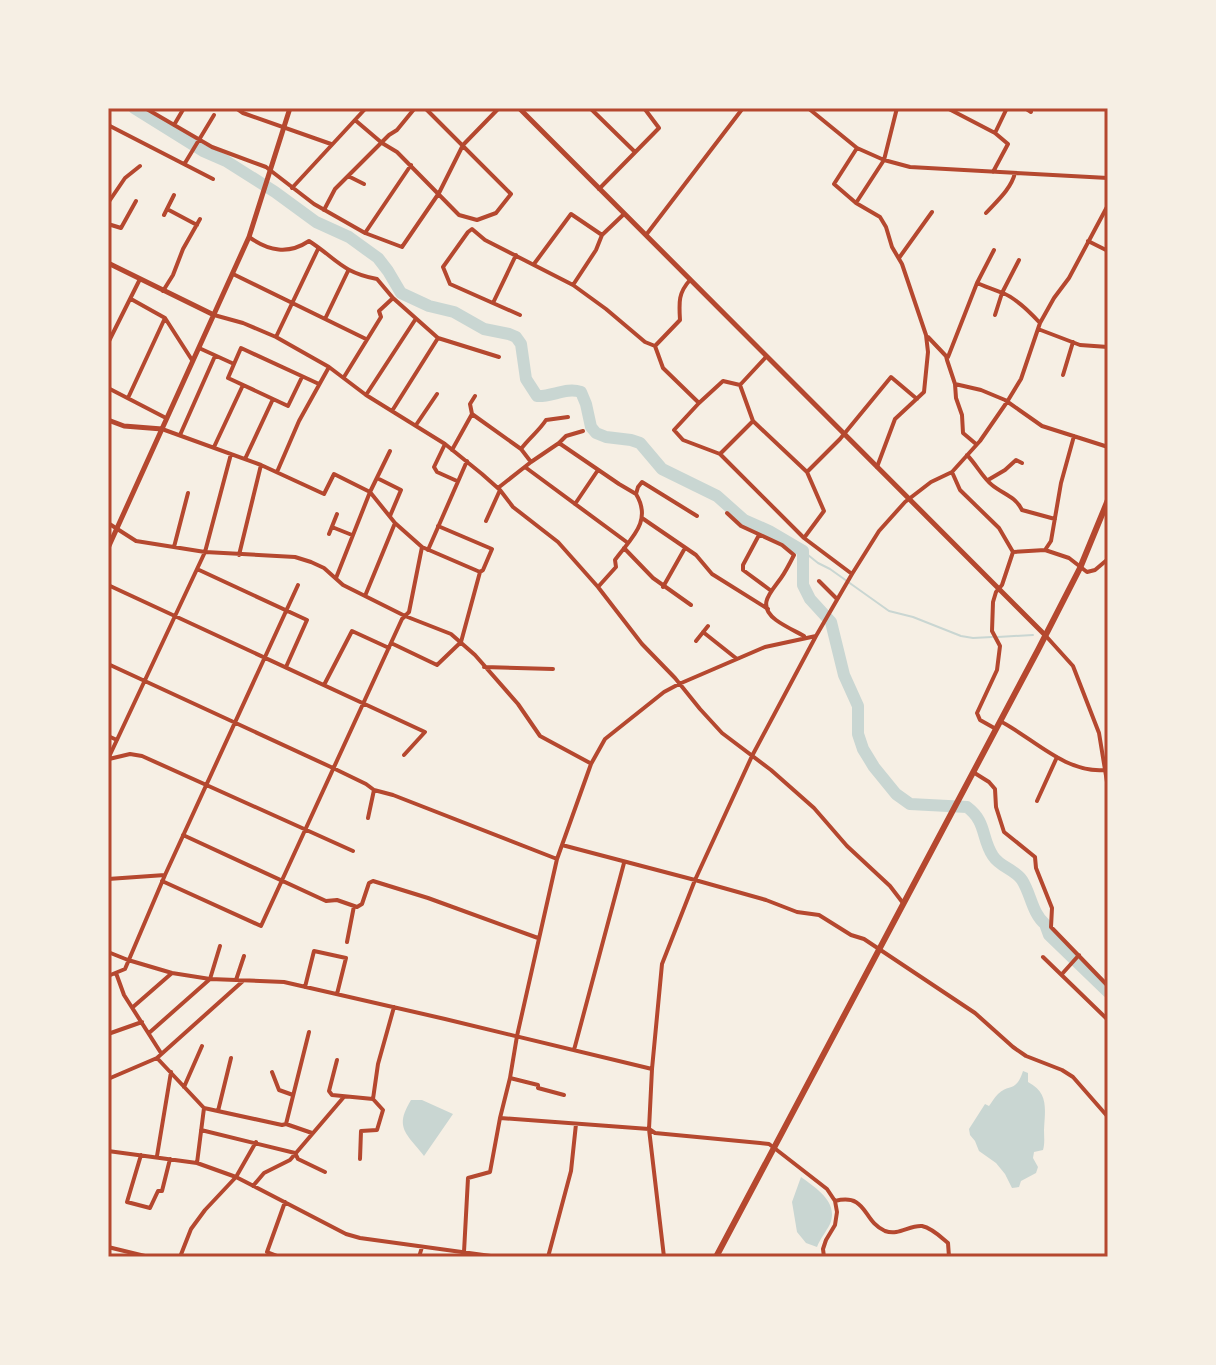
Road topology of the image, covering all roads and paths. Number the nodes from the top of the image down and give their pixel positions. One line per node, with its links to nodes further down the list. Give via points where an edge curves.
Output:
1 (145, 108): 18 (street)
2 (160, 108): 18 (street)
3 (184, 108): 22 (street)
4 (236, 108): 23 (street)
5 (290, 108): 23 (street)
6 (366, 108): 20 (street)
7 (415, 108): 26 (street)
8 (425, 108): 28 (street)
9 (499, 108): 28 (street)
10 (519, 108): 43 (street)
11 (590, 108): 30 (street)
12 (644, 108): 30 (street, via 659,128)
13 (743, 108): 57 (street)
14 (808, 108): 29 (street)
15 (897, 108): 31 (street)
16 (947, 108): 24 (street)
17 (1007, 108): 24 (street)
18 (157, 115): 22 (street)
19 (214, 115): 25 (street)
20 (355, 120): 26 (street); 27 (street)
21 (108, 125): 32 (street)
22 (174, 125): 25 (street)
23 (284, 127): 27 (street); 37 (street)
24 (995, 133): 35 (street, via 1008,144)
25 (199, 140): 32 (street); 37 (street)
26 (382, 143): 33 (street); 38 (street)
27 (332, 144): 42 (street)
28 (463, 145): 44 (street); 44 (street, via 511,194 496,213 477,220 459,215)
29 (857, 148): 31 (street); 48 (street, via 834,184)
30 (635, 152): 43 (street)
31 (884, 160): 35 (street, via 910,167); 48 (street)
32 (185, 163): 40 (street)
33 (411, 165): 44 (street); 55 (street)
34 (140, 166): 46 (street)
35 (993, 172): 36 (street)
36 (1015, 173): 39 (street); 52 (street)
37 (269, 174): 42 (street); 58 (street)
38 (348, 176): 41 (street); 50 (street)
39 (1108, 178)
40 (213, 179)
41 (364, 184)
42 (292, 188): 50 (street)
43 (599, 189): 53 (street)
44 (439, 193): 55 (street, via 402,247)
45 (174, 195): 74 (street, via 166,212 198,222)
46 (109, 200)
47 (136, 201): 54 (street, via 121,228)
48 (856, 203): 64 (street, via 880,217)
49 (1108, 205): 59 (street)
50 (324, 210): 55 (street)
51 (932, 212): 64 (street)
52 (986, 213)
53 (624, 214): 56 (street); 57 (street)
54 (108, 224)
55 (365, 233)
56 (602, 235): 67 (street, via 571,214); 73 (street)
57 (646, 235): 71 (street)
58 (249, 237): 60 (street, via 276,251 300,248 309,241); 69 (street)
59 (1088, 241): 62 (street); 87 (street)
60 (318, 249): 68 (street); 78 (street)
61 (994, 250): 72 (street)
62 (1108, 251)
63 (516, 255): 67 (street); 79 (street); 79 (street, via 472,229 443,267 450,284)
64 (899, 258): 89 (street)
65 (1019, 260): 75 (street)
66 (108, 263): 70 (street)
67 (534, 264): 73 (street)
68 (348, 271): 76 (street, via 377,279); 84 (street)
69 (233, 274): 78 (street); 80 (street)
70 (140, 279): 74 (street); 77 (street)
71 (691, 279): 95 (street, via 679,298 680,320); 100 (street)
72 (977, 283): 75 (street); 101 (street)
73 (573, 285): 95 (street)
74 (163, 291): 80 (street)
75 (1002, 293): 82 (street); 87 (street, via 1023,306)
76 (393, 298): 85 (street); 92 (street, via 379,311 381,317)
77 (131, 299): 83 (street); 88 (street)
78 (292, 302): 84 (street); 90 (street)
79 (493, 303): 81 (street)
80 (214, 315): 90 (street); 97 (street)
81 (520, 315)
82 (995, 315)
83 (165, 318): 102 (street); 116 (street)
84 (325, 319): 92 (street)
85 (416, 320): 91 (street); 114 (street)
86 (108, 325): 88 (street)
87 (1039, 326): 93 (street); 119 (street)
88 (116, 329): 94 (street)
89 (926, 335): 101 (street); 118 (street, via 924,392)
90 (276, 337): 104 (street)
91 (438, 338): 99 (street); 121 (street)
92 (366, 339): 107 (street)
93 (1073, 342): 96 (street); 105 (street)
94 (108, 343)
95 (655, 346): 120 (street, via 663,368)
96 (1108, 347)
97 (199, 348): 98 (street); 102 (street)
98 (215, 356): 103 (street); 131 (street)
99 (499, 357)
100 (766, 357): 111 (street); 130 (street)
101 (947, 360): 109 (street)
102 (193, 361): 124 (street)
103 (234, 364): 106 (street, via 241,348); 110 (street, via 228,378)
104 (329, 367): 107 (street); 108 (street)
105 (1063, 375)
106 (302, 376): 108 (street); 117 (street, via 288,406)
107 (344, 377): 114 (street)
108 (319, 384): 152 (street)
109 (955, 384): 119 (street); 135 (street, via 963,433)
110 (243, 385): 117 (street); 136 (street)
111 (740, 385): 120 (street, via 723,381); 126 (street)
112 (108, 388): 116 (street)
113 (437, 394): 127 (street)
114 (366, 395): 121 (street)
115 (475, 396): 122 (street)
116 (128, 398): 124 (street)
117 (273, 399): 144 (street)
118 (917, 399): 130 (street, via 891,377); 150 (street, via 895,419)
119 (1007, 402): 132 (street, via 1042,426); 135 (street)
120 (699, 403): 142 (street, via 674,430 683,440)
121 (392, 411): 127 (street)
122 (472, 414): 138 (street); 139 (street)
123 (568, 417): 138 (street, via 546,420)
124 (167, 418): 128 (street)
125 (108, 420): 128 (street)
126 (753, 421): 142 (street); 153 (street)
127 (416, 425): 134 (street)
128 (162, 429): 131 (street); 177 (street)
129 (583, 431): 133 (street)
130 (845, 434): 150 (street); 153 (street)
131 (180, 435): 136 (street)
132 (1074, 436): 137 (street); 172 (street)
133 (559, 443): 146 (street); 151 (street)
134 (445, 444): 139 (street); 157 (street, via 434,467)
135 (976, 444): 143 (street)
136 (214, 447): 141 (street)
137 (1108, 447)
138 (521, 449): 146 (street)
139 (452, 450): 145 (street)
140 (390, 451): 155 (street)
141 (231, 453): 144 (street); 190 (street)
142 (720, 454): 182 (street)
143 (967, 455): 154 (street); 156 (street)
144 (245, 459): 148 (street)
145 (467, 461): 157 (street); 158 (street)
146 (531, 462): 149 (street)
147 (1022, 463): 156 (street, via 1016,460)
148 (261, 465): 152 (street); 192 (street)
149 (525, 467): 158 (street); 164 (street)
150 (877, 467): 162 (street)
151 (598, 470): 161 (street); 164 (street)
152 (277, 472): 159 (street, via 324,494 334,474)
153 (807, 472): 182 (street, via 824,511)
154 (952, 472): 162 (street); 191 (street, via 960,490 999,528)
155 (377, 478): 159 (street); 169 (street, via 401,490)
156 (988, 480): 172 (street, via 1022,510)
157 (458, 482): 176 (street)
158 (499, 489): 173 (street); 202 (street)
159 (370, 492): 169 (street); 180 (street)
160 (188, 493): 166 (street)
161 (636, 494): 170 (street, via 642,482); 171 (street)
162 (909, 498): 197 (street, via 879,531); 204 (street)
163 (1108, 500): 194 (main road)
164 (575, 504): 183 (street)
165 (175, 507): 166 (street)
166 (184, 509): 184 (street)
167 (727, 513): 181 (street)
168 (337, 514): 178 (street)
169 (390, 516): 175 (street)
170 (697, 516)
171 (642, 518): 183 (street); 188 (street)
172 (1055, 519): 189 (street)
173 (486, 521)
174 (108, 523): 177 (street)
175 (395, 523): 186 (street); 206 (street)
176 (438, 526): 186 (street); 196 (street, via 492,549)
177 (118, 527): 184 (street, via 136,541); 185 (street)
178 (332, 527): 179 (street); 180 (street)
179 (329, 534)
180 (353, 535): 198 (street)
181 (759, 535): 205 (street, via 743,570); 205 (street, via 794,555)
182 (804, 538): 197 (street)
183 (628, 543): 187 (street)
184 (174, 547): 190 (street)
185 (108, 548)
186 (425, 548): 196 (street); 212 (street)
187 (624, 548): 202 (street, via 611,575); 203 (street)
188 (685, 548): 203 (street); 209 (street, via 712,574)
189 (1045, 550): 191 (street); 194 (street)
190 (205, 552): 192 (street); 195 (street)
191 (1013, 552): 204 (street)
192 (239, 555): 198 (street, via 295,557)
193 (1108, 559): 194 (street, via 1095,570)
194 (1080, 568): 215 (main road)
195 (197, 569): 210 (street); 211 (street)
196 (480, 572): 219 (street)
197 (851, 576): 207 (street)
198 (335, 578): 206 (street)
199 (819, 581): 207 (street)
200 (108, 585): 211 (street)
201 (298, 585): 210 (street)
202 (598, 587): 228 (street)
203 (663, 587): 208 (street)
204 (999, 588): 215 (street); 233 (street, via 992,631 1000,646 997,670 977,713)
205 (770, 590): 209 (street)
206 (365, 596): 212 (street)
207 (837, 599): 216 (street)
208 (691, 605)
209 (768, 609): 217 (street)
210 (286, 610): 221 (street); 224 (street, via 307,620)
211 (175, 616): 221 (street); 227 (street)
212 (405, 616): 219 (street); 220 (street)
213 (708, 626): 214 (street)
214 (703, 632): 218 (street); 222 (street)
215 (1045, 635): 231 (main road); 242 (street, via 1073,666 1099,733)
216 (816, 636): 217 (street); 237 (street)
217 (806, 637): 222 (street)
218 (696, 641)
219 (461, 642): 220 (street, via 437,665); 225 (street)
220 (390, 645): 229 (street, via 352,631); 230 (street)
221 (264, 657): 224 (street); 232 (street)
222 (737, 659): 228 (street)
223 (108, 664): 227 (street)
224 (286, 667): 229 (street)
225 (484, 667): 226 (street); 240 (street, via 540,736)
226 (553, 669)
227 (145, 681): 232 (street); 235 (street)
228 (679, 684): 237 (street, via 722,733); 240 (street, via 605,739)
229 (324, 685): 230 (street)
230 (364, 703): 236 (street, via 425,732); 241 (street)
231 (1000, 721): 233 (main road); 238 (street)
232 (234, 722): 241 (street); 244 (street)
233 (996, 729): 243 (main road)
234 (108, 736): 235 (street)
235 (117, 740): 239 (street)
236 (404, 755)
237 (752, 756): 257 (street); 259 (street, via 814,808)
238 (1057, 757): 242 (street); 247 (street)
239 (108, 759): 244 (street, via 142,756)
240 (591, 764): 251 (street)
241 (333, 768): 246 (street); 249 (street)
242 (1104, 770): 245 (street)
243 (973, 772): 259 (main road); 267 (street, via 995,789 1004,832 1035,857 1052,908 1051,927)
244 (207, 784): 249 (street); 250 (street)
245 (1108, 788)
246 (374, 790): 248 (street); 253 (street)
247 (1037, 801)
248 (368, 818)
249 (305, 829): 252 (street); 256 (street)
250 (183, 835): 255 (street); 256 (street)
251 (562, 845): 253 (street); 254 (street)
252 (353, 851)
253 (557, 859): 261 (street)
254 (624, 862): 257 (street); 289 (street)
255 (164, 878): 256 (street, via 261,926); 258 (street); 269 (street)
256 (282, 880): 260 (street, via 326,901)
257 (695, 880): 264 (street, via 819,915); 293 (street, via 662,964)
258 (109, 881)
259 (903, 903): 264 (main road)
260 (354, 906): 261 (street, via 362,904 373,881); 262 (street)
261 (538, 938): 287 (street)
262 (347, 942)
263 (220, 946): 274 (street)
264 (879, 949): 305 (street, via 975,1013 1026,1056 1073,1077); 313 (main road)
265 (108, 952): 269 (street)
266 (244, 956): 275 (street)
267 (1078, 956): 272 (street); 277 (street)
268 (1043, 957): 272 (street)
269 (128, 960): 270 (street); 271 (street)
270 (116, 973): 273 (street); 280 (street)
271 (172, 973): 274 (street); 280 (street)
272 (1061, 974): 282 (street)
273 (108, 976)
274 (210, 979): 275 (street); 285 (street)
275 (236, 980): 276 (street)
276 (244, 980): 278 (street); 290 (street)
277 (1108, 986)
278 (305, 987): 279 (street); 279 (street, via 314,951 335,955 346,958)
279 (337, 994): 281 (street)
280 (133, 1007): 283 (street)
281 (394, 1007): 287 (street); 302 (street)
282 (1108, 1020)
283 (142, 1022): 285 (street); 286 (street)
284 (309, 1032): 299 (street)
285 (149, 1033): 290 (street)
286 (108, 1034)
287 (517, 1036): 289 (street); 296 (street)
288 (202, 1046): 298 (street)
289 (574, 1050): 293 (street)
290 (159, 1055): 294 (street); 297 (street)
291 (231, 1058): 304 (street)
292 (337, 1060): 301 (street, via 329,1091)
293 (652, 1069): 309 (street)
294 (171, 1072): 298 (street); 317 (street)
295 (272, 1072): 299 (street, via 279,1090)
296 (510, 1078): 300 (street); 306 (street)
297 (108, 1079)
298 (184, 1087): 303 (street)
299 (293, 1095): 307 (street)
300 (564, 1095)
301 (343, 1098): 302 (street); 311 (street)
302 (373, 1099): 319 (street, via 383,1110 377,1130 361,1131)
303 (204, 1108): 304 (street); 310 (street)
304 (218, 1111): 307 (street)
305 (1108, 1117)
306 (500, 1118): 308 (street); 328 (street, via 490,1172 468,1178)
307 (286, 1124): 311 (street)
308 (576, 1124): 309 (street); 334 (street, via 571,1171)
309 (649, 1129): 313 (street); 335 (street)
310 (201, 1130): 312 (street); 320 (street)
311 (312, 1133): 315 (street)
312 (256, 1142): 315 (street); 322 (street)
313 (773, 1147): 324 (street); 336 (main road)
314 (108, 1151): 316 (street)
315 (295, 1153): 321 (street); 323 (street)
316 (141, 1155): 317 (street); 318 (street, via 127,1202 150,1208 162,1191)
317 (157, 1158): 318 (street)
318 (170, 1159): 320 (street)
319 (360, 1159)
320 (197, 1163): 322 (street)
321 (325, 1172)
322 (236, 1177): 323 (street); 330 (street, via 191,1229)
323 (253, 1186): 325 (street)
324 (835, 1201): 337 (street, via 835,1225); 338 (street, via 856,1202 889,1232 925,1227 948,1243)
325 (285, 1202): 327 (street, via 346,1234); 331 (street, via 267,1252)
326 (108, 1247): 329 (street)
327 (422, 1247): 328 (street); 332 (street)
328 (464, 1252): 333 (street)
329 (149, 1257)
330 (180, 1257)
331 (280, 1257)
332 (419, 1257)
333 (498, 1257)
334 (548, 1257)
335 (664, 1257)
336 (716, 1257)
337 (824, 1257)
338 (949, 1257)

